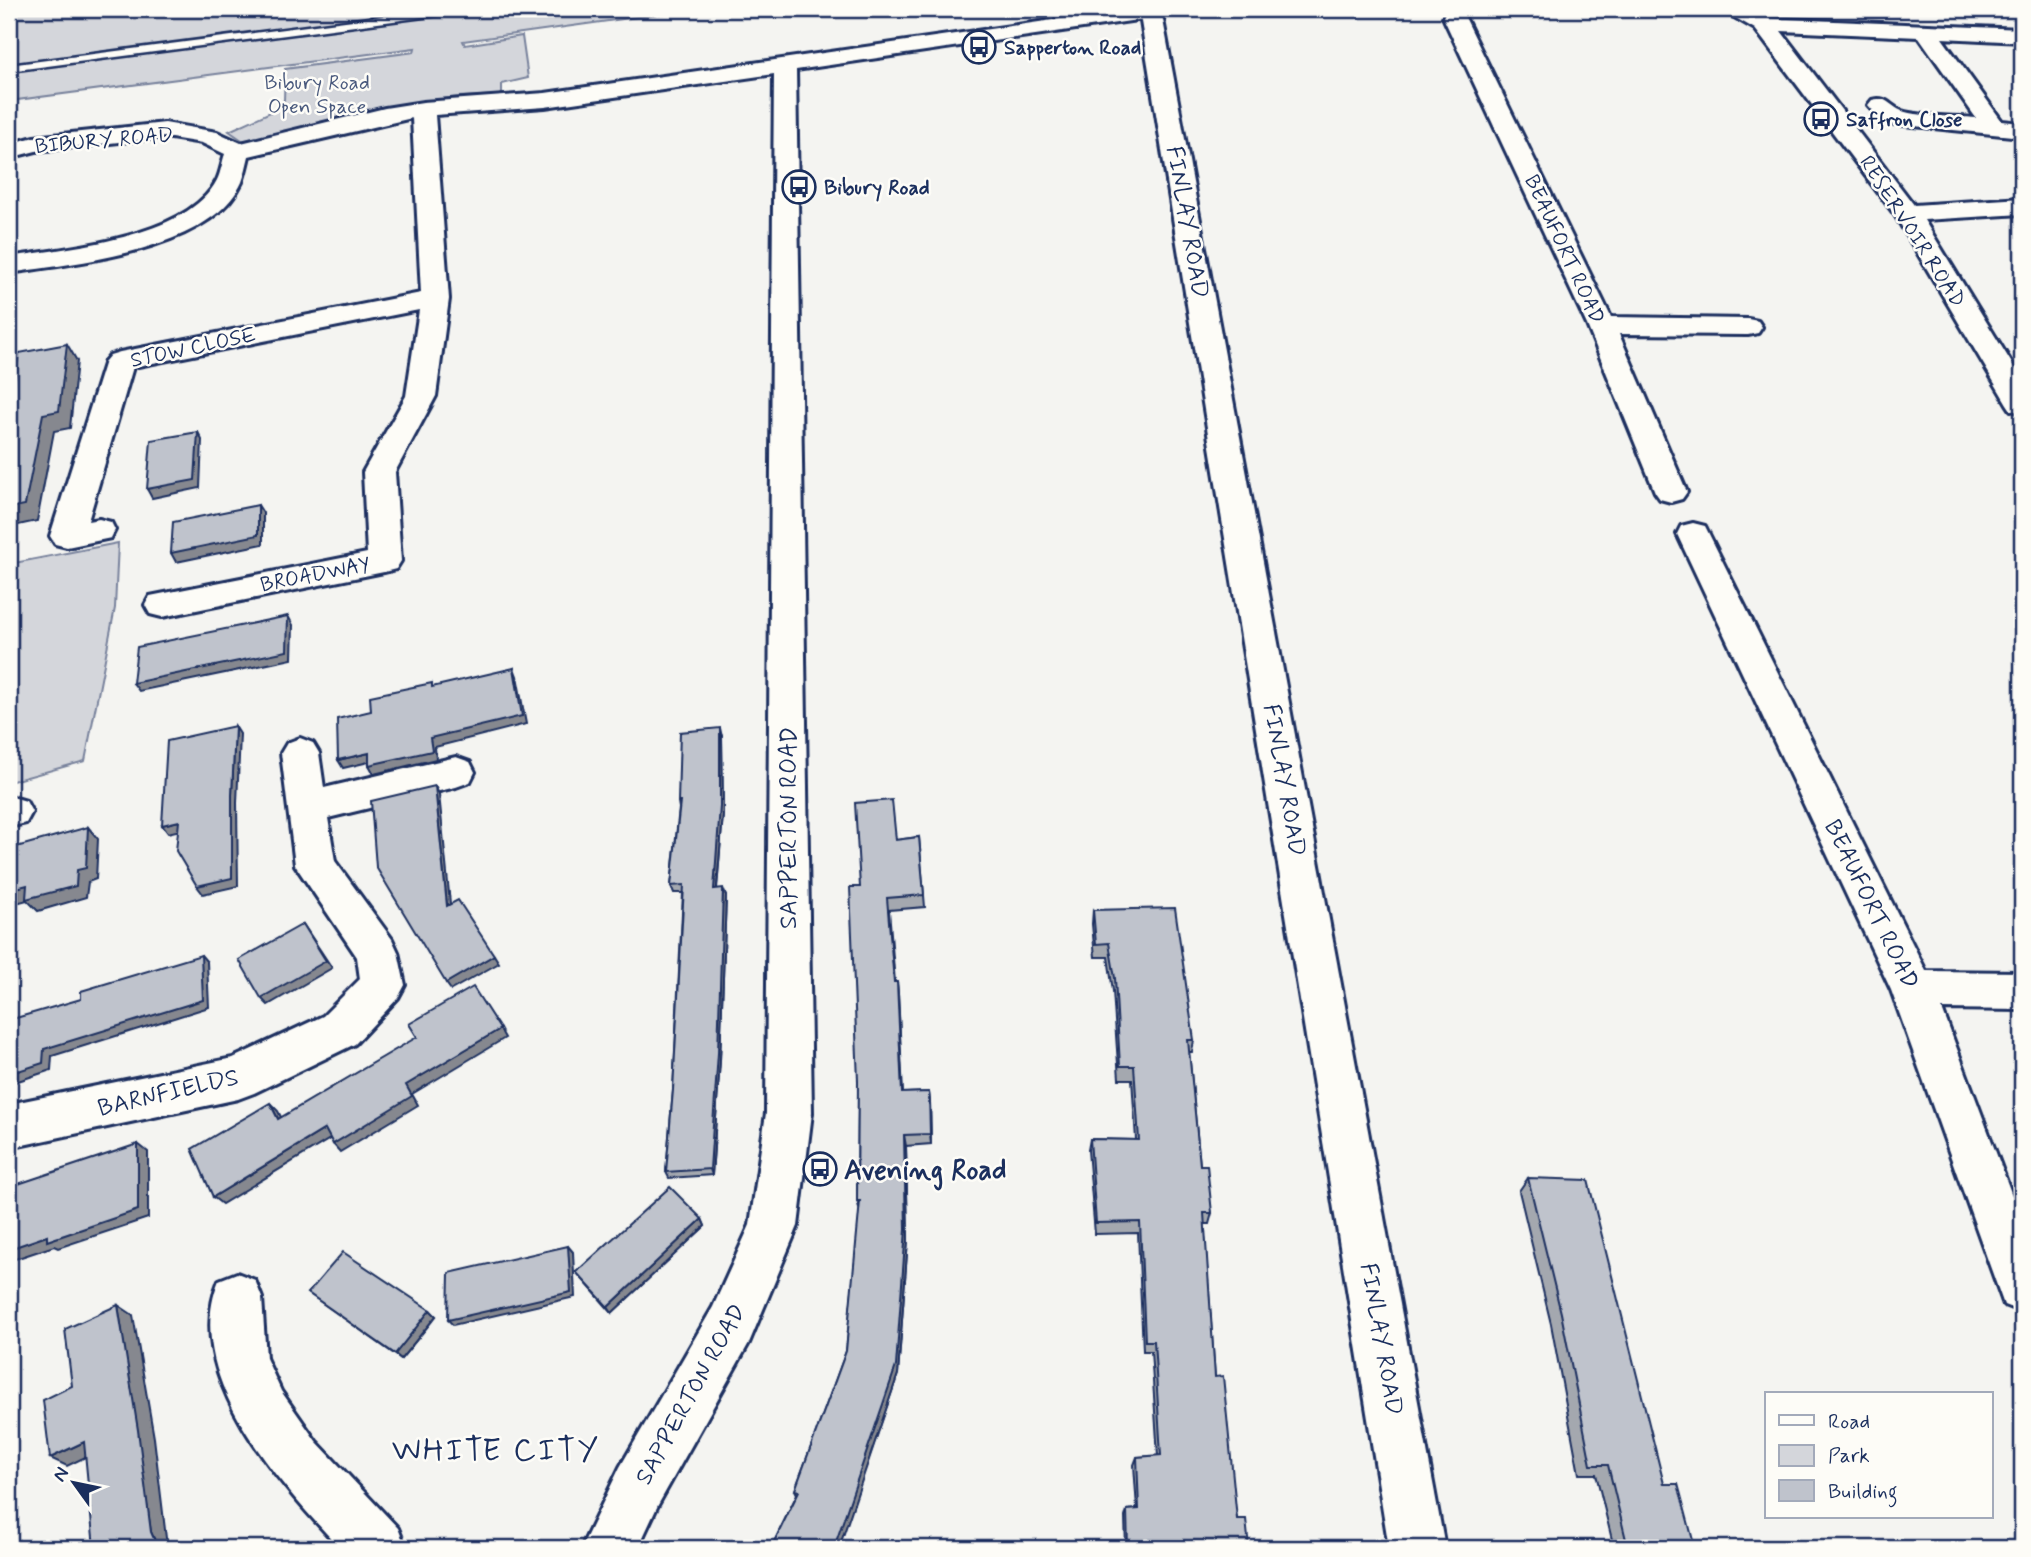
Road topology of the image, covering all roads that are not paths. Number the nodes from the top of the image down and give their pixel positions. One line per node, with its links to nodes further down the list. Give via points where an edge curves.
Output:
1 (462, 9): 4 (lane)
2 (1734, 9): 6 (main road, RESERVOIR ROAD)
3 (1151, 10): 9 (main road); 38 (main road, FINLAY ROAD)
4 (420, 11): 10 (lane)
5 (1448, 11): 21 (main road, BEAUFORT ROAD)
6 (1763, 24): 7 (main road); 18 (main road, RESERVOIR ROAD)
7 (1927, 33): 8 (main road); 13 (main road)
8 (2022, 35)
9 (785, 66): 12 (main road, via 545,100); 37 (main road, SAPPERTON ROAD, via 789,1113 774,1226 731,1325)
10 (9, 68)
11 (1880, 105): 13 (main road, via 1894,117)
12 (423, 109): 16 (main road, via 385,115); 20 (main road, BROADWAY)
13 (1996, 128): 14 (main road)
14 (2022, 130)
15 (9, 151): 16 (main road, BIBURY ROAD, via 34,144 165,130 208,137)
16 (236, 162): 19 (main road, via 227,190 209,209 179,226 144,240)
17 (2022, 206): 18 (main road)
18 (1907, 213): 23 (main road, RESERVOIR ROAD)
19 (9, 265)
20 (435, 299): 25 (main road, STOW CLOSE, via 120,361 66,536); 27 (main road, BROADWAY, via 421,396 379,472 384,561)
21 (1601, 325): 22 (main road); 24 (main road, BEAUFORT ROAD)
22 (1748, 327)
23 (2022, 404)
24 (1671, 492)
25 (99, 530)
26 (1693, 534): 31 (main road, BEAUFORT ROAD)
27 (162, 604)
28 (300, 753): 30 (main road, BARNFIELDS)
29 (456, 772): 30 (main road)
30 (307, 808): 33 (main road, BARNFIELDS, via 315,864 377,952 383,985 369,1002 339,1030 238,1078)
31 (1913, 990): 32 (main road); 34 (main road, BEAUFORT ROAD)
32 (2022, 991)
33 (9, 1126)
34 (2022, 1287)
35 (237, 1298): 36 (main road, via 239,1357 266,1417 329,1497)
36 (378, 1548)
37 (609, 1548)
38 (1417, 1548)

